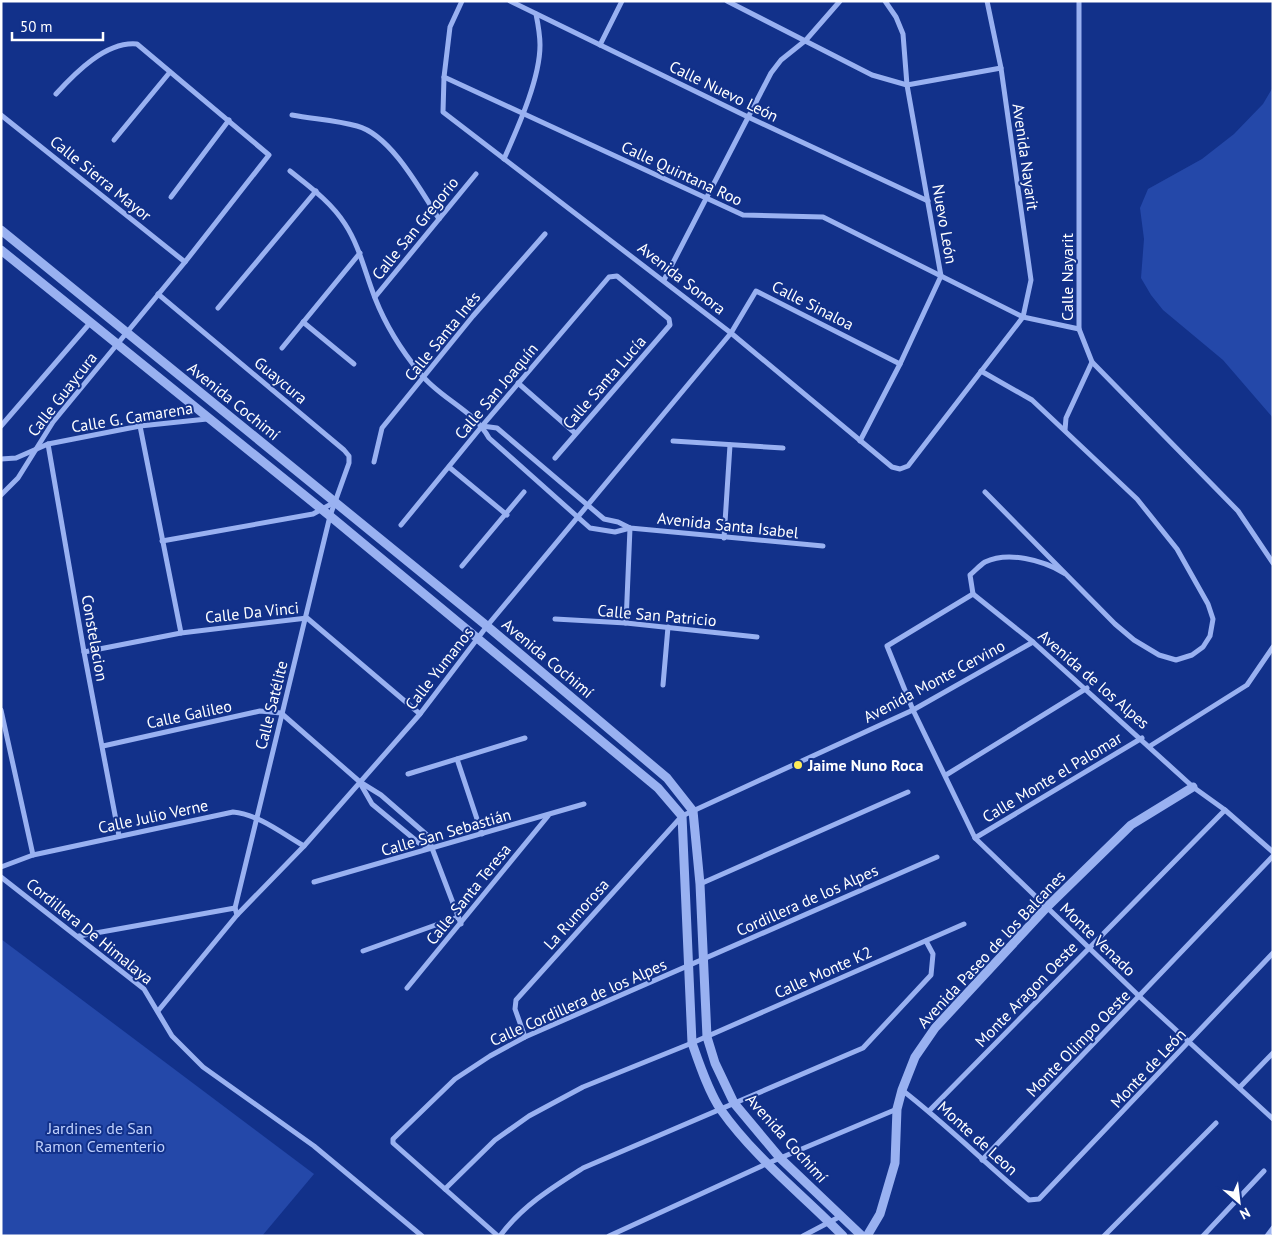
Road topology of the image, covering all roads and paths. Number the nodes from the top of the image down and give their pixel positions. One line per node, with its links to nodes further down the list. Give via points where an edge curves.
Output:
1 (462, 1): 14 (street, via 450,28)
2 (510, 1): 9 (street, Calle Nuevo León)
3 (622, 1): 11 (street)
4 (727, 1): 10 (street)
5 (840, 1): 10 (street)
6 (885, 1): 15 (street, Nuevo León, via 903,34)
7 (988, 1): 12 (street, Avenida Nayarit)
8 (1079, 1): 45 (street, Calle Nayarit)
9 (536, 14): 11 (street, Calle Nuevo León); 17 (street, via 540,53)
10 (806, 40): 15 (street, via 872,75); 20 (street, via 781,60 771,73)
11 (600, 45): 20 (street, Calle Nuevo León)
12 (1001, 68): 15 (street); 41 (street, Avenida Nayarit, via 1031,272)
13 (170, 72): 16 (street, via 137,44 130,43 81,66); 21 (street); 22 (street)
14 (444, 77): 17 (street, Calle Quintana Roo); 23 (street, Avenida Sonora, via 443,112)
15 (907, 85): 29 (street, Nuevo León)
16 (56, 94)
17 (524, 113): 23 (street); 28 (street, Calle Quintana Roo)
18 (1, 115): 35 (street, Calle Sierra Mayor)
19 (292, 115): 30 (street, via 358,126 374,135 393,152)
20 (748, 117): 28 (street); 29 (street, Calle Nuevo León)
21 (229, 120): 27 (street); 35 (street, via 269,155)
22 (114, 140)
23 (504, 159): 37 (street, Avenida Sonora)
24 (290, 171): 26 (street, Avenida Santa Isabel)
25 (476, 174): 30 (street, Calle San Gregorio)
26 (316, 191): 34 (street, Avenida Santa Isabel, via 344,222); 40 (street)
27 (171, 197)
28 (708, 198): 36 (street, Calle Quintana Roo, via 743,216 823,217); 37 (street)
29 (928, 201): 36 (street, Nuevo León)
30 (439, 218): 39 (street, Calle San Gregorio)
31 (1, 230): 46 (street, Avenida Cochimí)
32 (545, 234): 54 (street, Calle Santa Inés, via 473,316)
33 (1, 250): 44 (street, Avenida Cochimí)
34 (360, 253): 39 (street, Avenida Santa Isabel); 42 (street)
35 (185, 262): 38 (street)
36 (941, 276): 41 (street, Calle Quintana Roo); 52 (street, Nuevo León)
37 (664, 280): 47 (street, Avenida Sonora)
38 (158, 294): 46 (street, Calle Guaycura); 77 (street, Guaycura, via 344,450 349,456 349,463)
39 (375, 297): 54 (street, Avenida Santa Isabel, via 399,348)
40 (218, 308)
41 (1023, 317): 45 (street, Calle Nayarit); 53 (street)
42 (303, 322): 49 (street); 51 (street)
43 (670, 322): 55 (street, Calle San Joaquín, via 613,275); 61 (street, Calle Santa Lucía)
44 (90, 323): 48 (street, Avenida Cochimí); 57 (street)
45 (1079, 329): 50 (street)
46 (127, 333): 48 (street, Calle Guaycura); 77 (street, Avenida Cochimí)
47 (731, 333): 52 (street, Calle Sinaloa, via 756,291); 63 (street, Avenida Sonora); 78 (street, Calle Yumanos)
48 (117, 345): 56 (street, Avenida Cochimí); 67 (street, Calle Guaycura, via 53,422)
49 (282, 348)
50 (1092, 362): 60 (street, via 1066,418); 87 (street, via 1238,511)
51 (354, 364)
52 (900, 364): 63 (street, Nuevo León)
53 (981, 371): 60 (street, via 1032,400); 63 (street, Avenida Sonora, via 908,466 892,467)
54 (424, 379): 59 (street, Avenida Santa Isabel); 71 (street, Calle Santa Inés, via 382,428)
55 (518, 383): 59 (street, Calle San Joaquín); 61 (street)
56 (207, 418): 58 (street, Calle G. Camarena); 79 (street, Avenida Cochimí)
57 (1, 426)
58 (140, 426): 64 (street, Calle G. Camarena); 85 (street)
59 (482, 426): 68 (street, Avenida Santa Isabel, via 498,428); 72 (street, Avenida Santa Isabel, via 488,438); 73 (street, Calle San Joaquín)
60 (1065, 430): 89 (street, via 1137,499 1177,549 1208,604 1213,619 1210,636 1192,655 1176,660 1159,655 1115,624)
61 (575, 433): 69 (street, Calle Santa Lucía)
62 (673, 441): 65 (street)
63 (860, 441)
64 (48, 444): 67 (street, Calle G. Camarena); 101 (street, Constelacion)
65 (730, 445): 66 (street); 84 (street)
66 (783, 448)
67 (33, 452): 70 (street, Calle G. Camarena); 76 (street, Calle Guaycura, via 18,478)
68 (526, 452): 72 (street); 78 (street, Avenida Santa Isabel)
69 (555, 458)
70 (1, 459)
71 (374, 462)
72 (518, 462): 81 (street, Avenida Santa Isabel)
73 (450, 467): 80 (street); 82 (street, Calle San Joaquín)
74 (524, 492): 80 (street)
75 (986, 492): 89 (street)
76 (1, 495)
77 (335, 502): 79 (street); 79 (street, Calle Satélite); 94 (street, Avenida Cochimí)
78 (587, 507): 81 (street, Calle Yumanos); 83 (street, Avenida Santa Isabel, via 604,519)
79 (327, 513): 85 (street); 91 (street, Calle Satélite); 98 (street, Avenida Cochimí)
80 (507, 514): 88 (street)
81 (579, 518): 83 (street, Avenida Santa Isabel, via 598,531 615,532); 94 (street, Calle Yumanos)
82 (401, 525)
83 (630, 528): 84 (street, Avenida Santa Isabel); 93 (street)
84 (724, 538): 86 (street, Avenida Santa Isabel)
85 (162, 541): 96 (street)
86 (823, 546)
87 (1273, 563)
88 (462, 566)
89 (1072, 578): 90 (street, via 1040,562 1005,556 984,562 970,575)
90 (973, 594): 99 (street, Avenida de los Alpes); 105 (street, Monte Venado, via 887,646)
91 (307, 618): 96 (street, Calle Da Vinci); 106 (street, Calle Satélite); 107 (street, Calle Da Vinci)
92 (555, 619): 93 (street, Calle San Patricio)
93 (626, 623): 95 (street, Calle San Patricio)
94 (488, 626): 98 (street, Calle Yumanos); 120 (street, Avenida Cochimí, via 666,778)
95 (668, 627): 97 (street, Calle San Patricio); 102 (street)
96 (181, 633): 101 (street, Calle Da Vinci)
97 (757, 637)
98 (478, 638): 107 (street, Calle Yumanos); 122 (street, Avenida Cochimí, via 658,788)
99 (1033, 642): 103 (street, Avenida de los Alpes); 105 (street, Avenida Monte Cervino)
100 (1273, 647): 111 (street, via 1247,685)
101 (84, 652): 110 (street, Constelacion)
102 (663, 684)
103 (1087, 688): 109 (street, Avenida de los Alpes); 114 (street)
104 (1, 710): 130 (street)
105 (913, 710): 114 (street, Monte Venado); 120 (street, Avenida Monte Cervino)
106 (281, 714): 110 (street, Calle Galileo, via 260,711); 115 (street); 123 (street, Calle Satélite)
107 (420, 714): 115 (street, Calle Yumanos)
108 (526, 738): 112 (street)
109 (1142, 738): 111 (street, Avenida de los Alpes); 126 (street, Calle Monte el Palomar)
110 (103, 746): 125 (street, Constelacion)
111 (1150, 746): 116 (street, Avenida de los Alpes)
112 (457, 760): 113 (street); 124 (street)
113 (408, 774)
114 (946, 775): 126 (street, Monte Venado)
115 (360, 782): 127 (street, Calle Yumanos); 128 (street, via 372,804 419,843); 128 (street, via 381,795 428,835)
116 (1193, 787): 119 (street, Avenida de los Alpes); 136 (street, Avenida Paseo de los Balcanes, via 1131,824)
117 (908, 792): 135 (street)
118 (584, 804): 121 (street, Calle San Sebastián)
119 (1225, 810): 129 (street, Avenida de los Alpes); 144 (street, Monte Aragon Oeste)
120 (693, 811): 122 (street, Avenida Monte Cervino); 135 (street, Avenida Cochimí)
121 (548, 816): 124 (street, Calle San Sebastián); 140 (street, Calle Santa Teresa)
122 (682, 816): 148 (street, Avenida Cochimí); 152 (street, La Rumorosa, via 516,1000 515,1009)
123 (257, 819): 125 (street, Calle Julio Verne, via 233,812); 127 (street, Calle Julio Verne); 137 (street, Calle Satélite)
124 (482, 834): 128 (street, Calle San Sebastián)
125 (119, 836): 130 (street, Calle Julio Verne)
126 (975, 838): 136 (street, Monte Venado)
127 (304, 846): 138 (street, Calle Yumanos)
128 (432, 849): 134 (street, Calle San Sebastián); 139 (street)
129 (1273, 854): 150 (street, Monte Olimpo Oeste)
130 (32, 855): 132 (street, Calle Julio Verne)
131 (936, 857): 147 (street, Cordillera de los Alpes)
132 (1, 867)
133 (1, 877): 142 (street, Cordillera De Himalaya)
134 (314, 882)
135 (700, 884): 147 (street, Avenida Cochimí)
136 (1047, 907): 144 (street, Monte Venado); 158 (street, Avenida Paseo de los Balcanes, via 935,1028 915,1057)
137 (235, 908): 138 (street, Calle Satélite); 142 (street)
138 (237, 915): 151 (street, Calle Yumanos)
139 (458, 917): 140 (street); 145 (street)
140 (461, 924): 149 (street, Calle Santa Teresa)
141 (964, 924): 143 (street, Calle Monte K2)
142 (79, 936): 151 (street, Cordillera De Himalaya, via 144,989)
143 (926, 941): 153 (street, Calle Monte K2); 159 (street, via 933,954 931,975 868,1045)
144 (1090, 946): 150 (street, Monte Venado); 162 (street, Monte Aragon Oeste)
145 (363, 951)
146 (1273, 953): 154 (street, Monte de León)
147 (703, 960): 148 (street, Cordillera de los Alpes); 153 (street, Avenida Cochimí)
148 (688, 966): 152 (street, Calle Cordillera de los Alpes); 155 (street, Avenida Cochimí)
149 (407, 988)
150 (1140, 996): 154 (street, Monte Venado); 166 (street, Monte Olimpo Oeste)
151 (158, 1011): 174 (street, Cordillera De Himalaya, via 177,1042 203,1067 314,1146)
152 (526, 1037): 169 (street, Calle Cordillera de los Alpes, via 454,1079 393,1139 392,1143)
153 (707, 1037): 155 (street, Calle Monte K2); 159 (street, Avenida Cochimí)
154 (1190, 1042): 157 (street, Monte Venado); 170 (street, Monte de León)
155 (692, 1043): 160 (street, Avenida Cochimí); 169 (street, Calle Monte K2, via 583,1088 529,1116 495,1140)
156 (1273, 1053): 157 (street)
157 (1240, 1087): 163 (street, Monte Venado)
158 (902, 1090): 161 (street, Avenida Paseo de los Balcanes); 162 (street, Monte de Leon)
159 (734, 1103): 160 (street); 165 (street, Avenida Cochimí)
160 (720, 1108): 167 (street, Avenida Cochimí); 175 (street, via 583,1168 541,1195)
161 (897, 1109): 165 (street); 180 (street, Avenida Paseo de los Balcanes, via 895,1164 880,1214)
162 (929, 1111): 166 (street, Monte de Leon)
163 (1273, 1119)
164 (1216, 1123): 181 (street)
165 (780, 1158): 167 (street); 171 (street, Avenida Cochimí)
166 (982, 1160): 170 (street, Monte de Leon, via 1029,1200)
167 (766, 1164): 172 (street, Avenida Cochimí); 176 (street)
168 (1264, 1171): 182 (street)
169 (445, 1189): 175 (street)
170 (1039, 1199)
171 (841, 1216): 172 (street); 179 (street, Avenida Cochimí)
172 (831, 1223): 177 (street); 178 (street, Avenida Cochimí)
173 (1273, 1228): 183 (street)
174 (422, 1236)
175 (499, 1236)
176 (609, 1236)
177 (803, 1236)
178 (843, 1236)
179 (862, 1236)
180 (867, 1236)
181 (1104, 1236)
182 (1203, 1236)
183 (1267, 1236)

